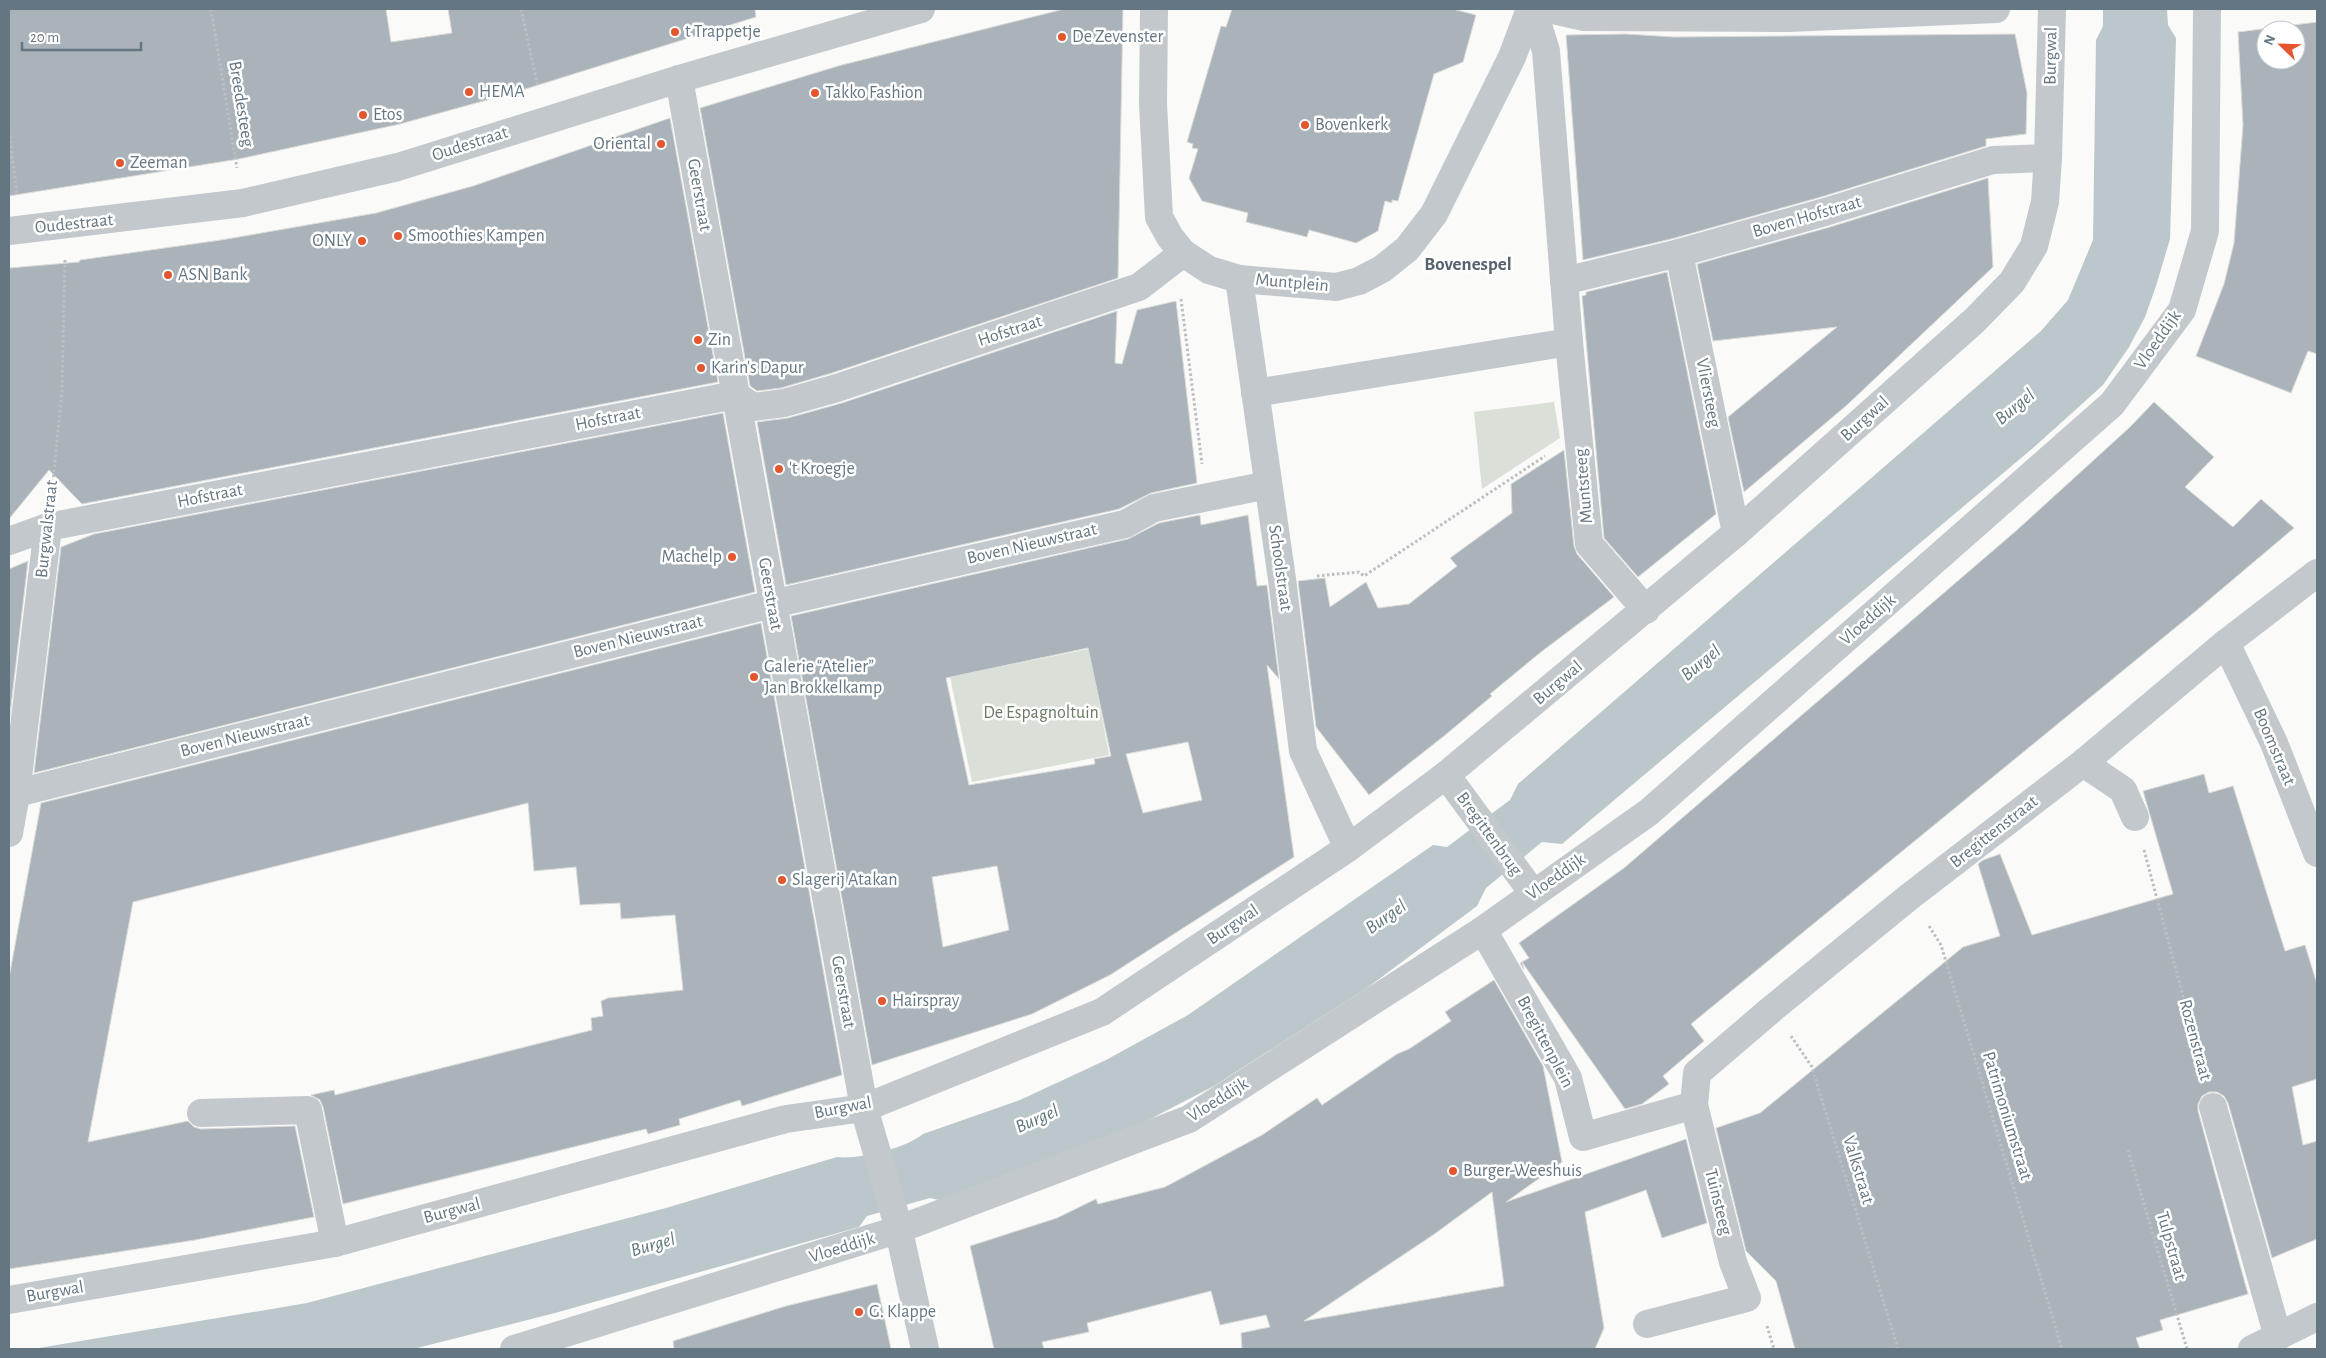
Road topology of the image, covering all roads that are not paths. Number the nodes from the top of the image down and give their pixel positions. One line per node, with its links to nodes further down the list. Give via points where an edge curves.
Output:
1 (921, 9): 8 (street, Oudestraat)
2 (1154, 9): 11 (street, Muntplein, via 1153,104 1159,217)
3 (1532, 9): 13 (street, Muntplein, via 1512,57 1434,214 1407,249 1382,269 1359,281 1336,287); 14 (street, Muntplein, via 1546,51)
4 (1548, 9): 5 (street, via 1584,16 1769,18)
5 (1996, 9)
6 (2052, 9): 9 (street, Burgwal)
7 (2207, 9): 33 (street, Vloeddijk, via 2206,231 2182,310 2112,404 1650,812)
8 (679, 79): 10 (street, Oudestraat, via 398,167 243,203); 17 (street, Geerstraat)
9 (2048, 158): 12 (street, Boven Hofstraat, via 1993,160); 20 (street, Burgwal, via 2045,202 2034,246 2012,282 1975,320)
10 (15, 230)
11 (1183, 253): 13 (street, Muntplein, via 1209,270); 17 (street, Hofstraat, via 1139,287 837,388 784,403 753,407)
12 (1679, 253): 14 (street, Boven Hofstraat); 20 (street, Vliersteeg)
13 (1239, 279): 16 (street, Schoolstraat)
14 (1564, 281): 15 (street, Muntplein)
15 (1569, 342): 16 (street); 24 (street, Muntsteeg, via 1589,544)
16 (1255, 393): 18 (street, Schoolstraat)
17 (735, 395): 19 (street, Hofstraat); 23 (street, Geerstraat)
18 (1268, 485): 23 (street, Boven Nieuwstraat, via 1154,508 1125,524); 31 (street, Schoolstraat, via 1303,752)
19 (48, 527): 21 (street, Hofstraat); 28 (street, Burgwalstraat)
20 (1736, 533): 24 (street, Burgwal)
21 (9, 542)
22 (2317, 573): 25 (street, Bregittenstraat)
23 (772, 604): 28 (street, Boven Nieuwstraat); 37 (street, Geerstraat)
24 (1646, 610): 27 (street, Burgwal)
25 (2226, 643): 26 (street, Bregittenstraat); 32 (street, Boomstraat, via 2274,743)
26 (2083, 763): 29 (street, via 2123,790); 35 (street, Bregittenstraat, via 1910,897 1697,1074)
27 (1446, 776): 31 (street, Burgwal); 33 (street, Bregittenbrug)
28 (12, 794): 30 (street, Burgwalstraat)
29 (2135, 817)
30 (9, 832)
31 (1348, 848): 37 (street, Burgwal, via 1102,1012)
32 (2317, 853)
33 (1525, 884): 34 (street, Vloeddijk)
34 (1483, 930): 35 (street, Bregittenplein, via 1568,1078 1584,1137); 39 (street, Vloeddijk, via 1189,1119)
35 (1694, 1105): 43 (street, Tuinsteeg, via 1733,1262 1747,1298)
36 (2213, 1107): 44 (street)
37 (864, 1108): 39 (street, Geerstraat); 40 (street, Burgwal, via 786,1119)
38 (201, 1113): 40 (street, via 308,1110)
39 (897, 1226): 45 (street, Vloeddijk); 46 (street, Geerstraat)
40 (335, 1243): 41 (street, Burgwal)
41 (9, 1300)
42 (2317, 1317): 44 (street)
43 (1647, 1324)
44 (2278, 1337): 47 (street)
45 (514, 1349)
46 (925, 1349)
47 (2252, 1349)

